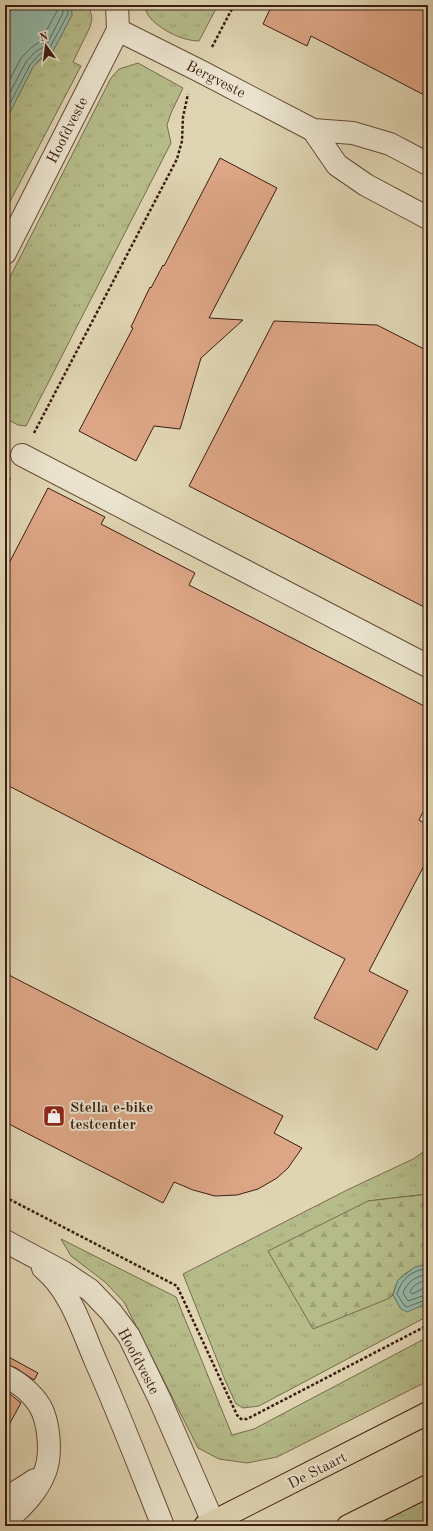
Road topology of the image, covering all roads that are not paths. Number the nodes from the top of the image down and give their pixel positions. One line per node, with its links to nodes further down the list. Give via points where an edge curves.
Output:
1 (117, 5): 2 (street, Hoofdveste)
2 (118, 30): 3 (street, Bergveste); 6 (street, Hoofdveste)
3 (313, 130): 4 (street, Bergveste, via 353,133 390,144); 5 (street, Bergveste, via 337,165 366,185)
4 (428, 164)
5 (428, 218)
6 (5, 253)
7 (22, 455): 8 (street)
8 (428, 666)
9 (8, 1242): 16 (street, Hoofdveste, via 90,1290 129,1336 160,1400); 17 (street, Hoofdveste, via 48,1273 70,1302)
10 (5, 1376): 12 (street, via 25,1389 40,1406 49,1442 49,1460)
11 (428, 1414): 16 (main road, De Staart)
12 (45, 1473): 14 (street); 15 (street, via 30,1498)
13 (428, 1486): 18 (main road)
14 (5, 1499)
15 (5, 1521)
16 (211, 1525)
17 (163, 1526)
18 (348, 1526)

